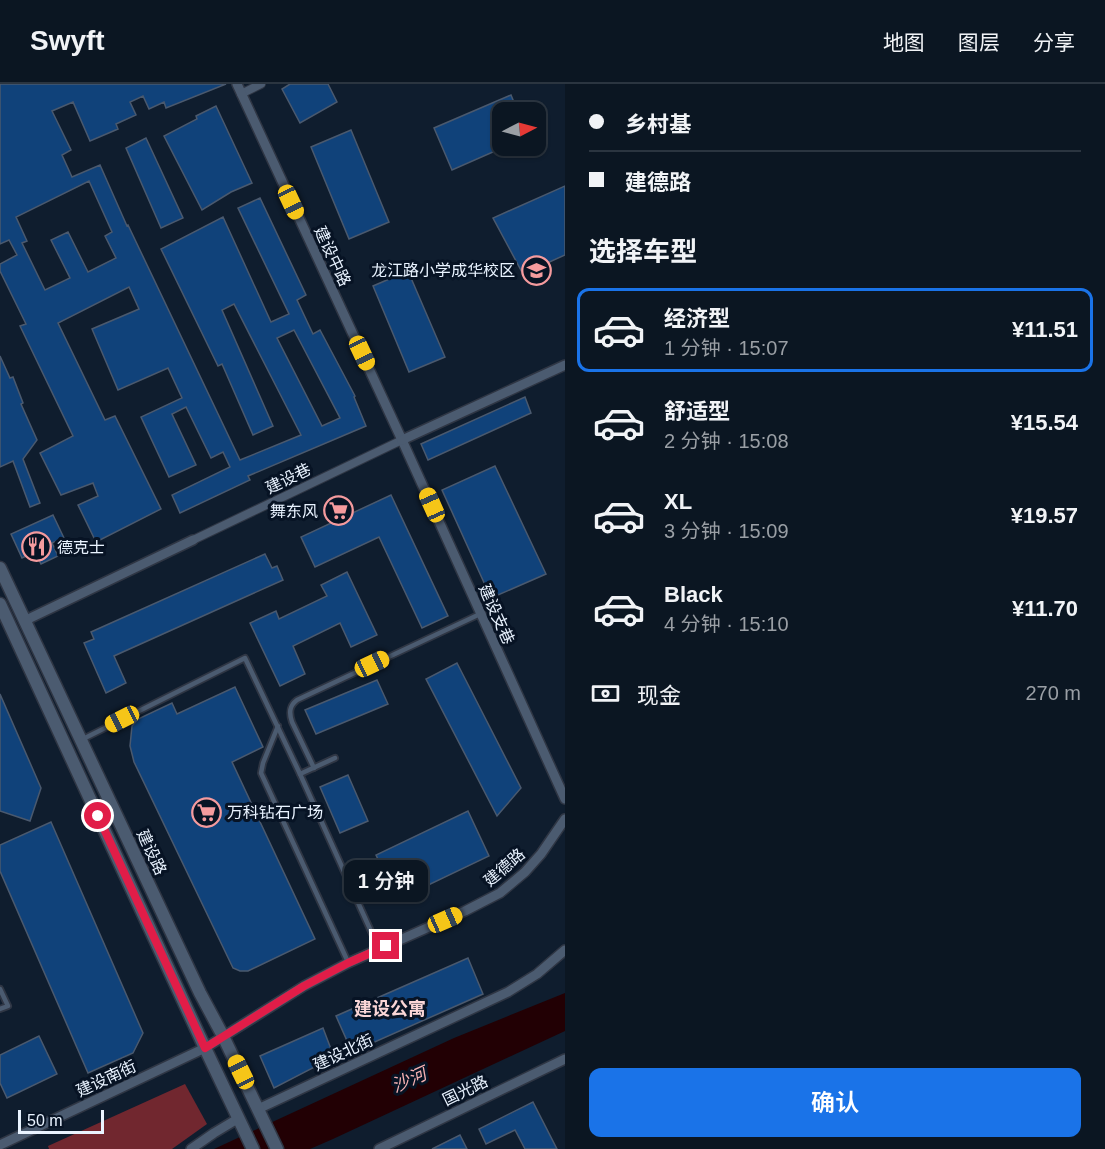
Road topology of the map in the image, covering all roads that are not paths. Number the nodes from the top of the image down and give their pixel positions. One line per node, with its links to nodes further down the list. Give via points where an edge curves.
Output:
1 (237, 84): 3 (street, 建设中路)
2 (261, 84): 3 (street)
3 (241, 94): 5 (street, 建设中路)
4 (565, 365): 5 (street, 建设巷)
5 (402, 440): 6 (street, 建设巷); 9 (street, 建设支巷)
6 (193, 540): 10 (street, 建设巷)
7 (0, 568): 10 (street, 建设路)
8 (0, 604): 11 (street, 建设路)
9 (480, 614): 15 (lane, via 292,704 292,722); 17 (street, 建设支巷)
10 (24, 621): 11 (street); 13 (street, 建设路)
11 (5, 630): 25 (street, 建设路)
12 (278, 726): 13 (lane, via 245,658); 16 (lane); 21 (lane, via 261,774)
13 (81, 740): 24 (street, 建设路)
14 (335, 759): 15 (lane)
15 (314, 768): 16 (lane)
16 (300, 774): 19 (lane)
17 (565, 799)
18 (565, 819): 19 (street, 建德路, via 541,854 500,893)
19 (379, 949): 21 (street, 建德路)
20 (565, 950): 27 (street, 建设北街, via 508,992 372,1054)
21 (348, 963): 24 (street, 建德路)
22 (0, 989): 23 (lane, via 8,1006)
23 (0, 1009)
24 (223, 1036): 25 (street, 建设南街); 27 (street, 建设路)
25 (205, 1048): 28 (street, 建设路); 29 (street, 建设南街)
26 (565, 1059): 33 (street, 国光路)
27 (261, 1115): 32 (street, 建设路)
28 (241, 1123): 30 (street, via 214,1133); 31 (street, 建设路)
29 (0, 1145)
30 (191, 1149)
31 (254, 1149)
32 (277, 1149)
33 (378, 1149)

